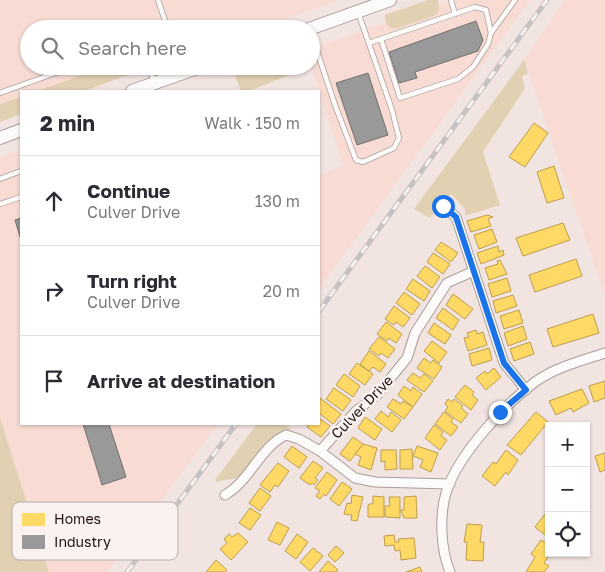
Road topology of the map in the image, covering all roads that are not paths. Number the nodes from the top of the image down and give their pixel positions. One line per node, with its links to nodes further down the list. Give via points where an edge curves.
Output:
1 (158, 0): 7 (lane)
2 (390, 0): 5 (main road)
3 (451, 0): 6 (lane)
4 (515, 0): 9 (lane)
5 (358, 11): 8 (main road); 11 (lane)
6 (455, 14): 9 (lane, via 475,7 486,10); 10 (lane)
7 (165, 20)
8 (320, 25)
9 (491, 33): 10 (lane, via 473,67 458,78 400,98)
10 (381, 39): 11 (lane)
11 (369, 43): 12 (lane, via 399,138 394,148 363,162 356,160)
12 (320, 61)
13 (49, 75): 18 (lane)
14 (151, 75): 16 (lane)
15 (171, 75): 16 (main road)
16 (154, 83): 17 (main road)
17 (135, 90)
18 (0, 92)
19 (20, 130): 20 (main road)
20 (0, 138)
21 (20, 171): 22 (lane)
22 (0, 179)
23 (20, 197): 24 (lane)
24 (0, 204)
25 (443, 206): 26 (street, via 456,217)
26 (474, 271): 28 (street, via 504,363); 29 (street, Culver Drive, via 447,283 415,333 408,358 377,396 356,411)
27 (605, 353): 28 (street, via 568,365)
28 (526, 390): 30 (street, via 500,412 459,465)
29 (320, 451): 30 (street, Culver Drive, via 355,478 375,482); 31 (street, Culver Drive, via 286,435 276,440 237,489)
30 (450, 484): 32 (street, via 442,529)
31 (225, 496)
32 (450, 572)

